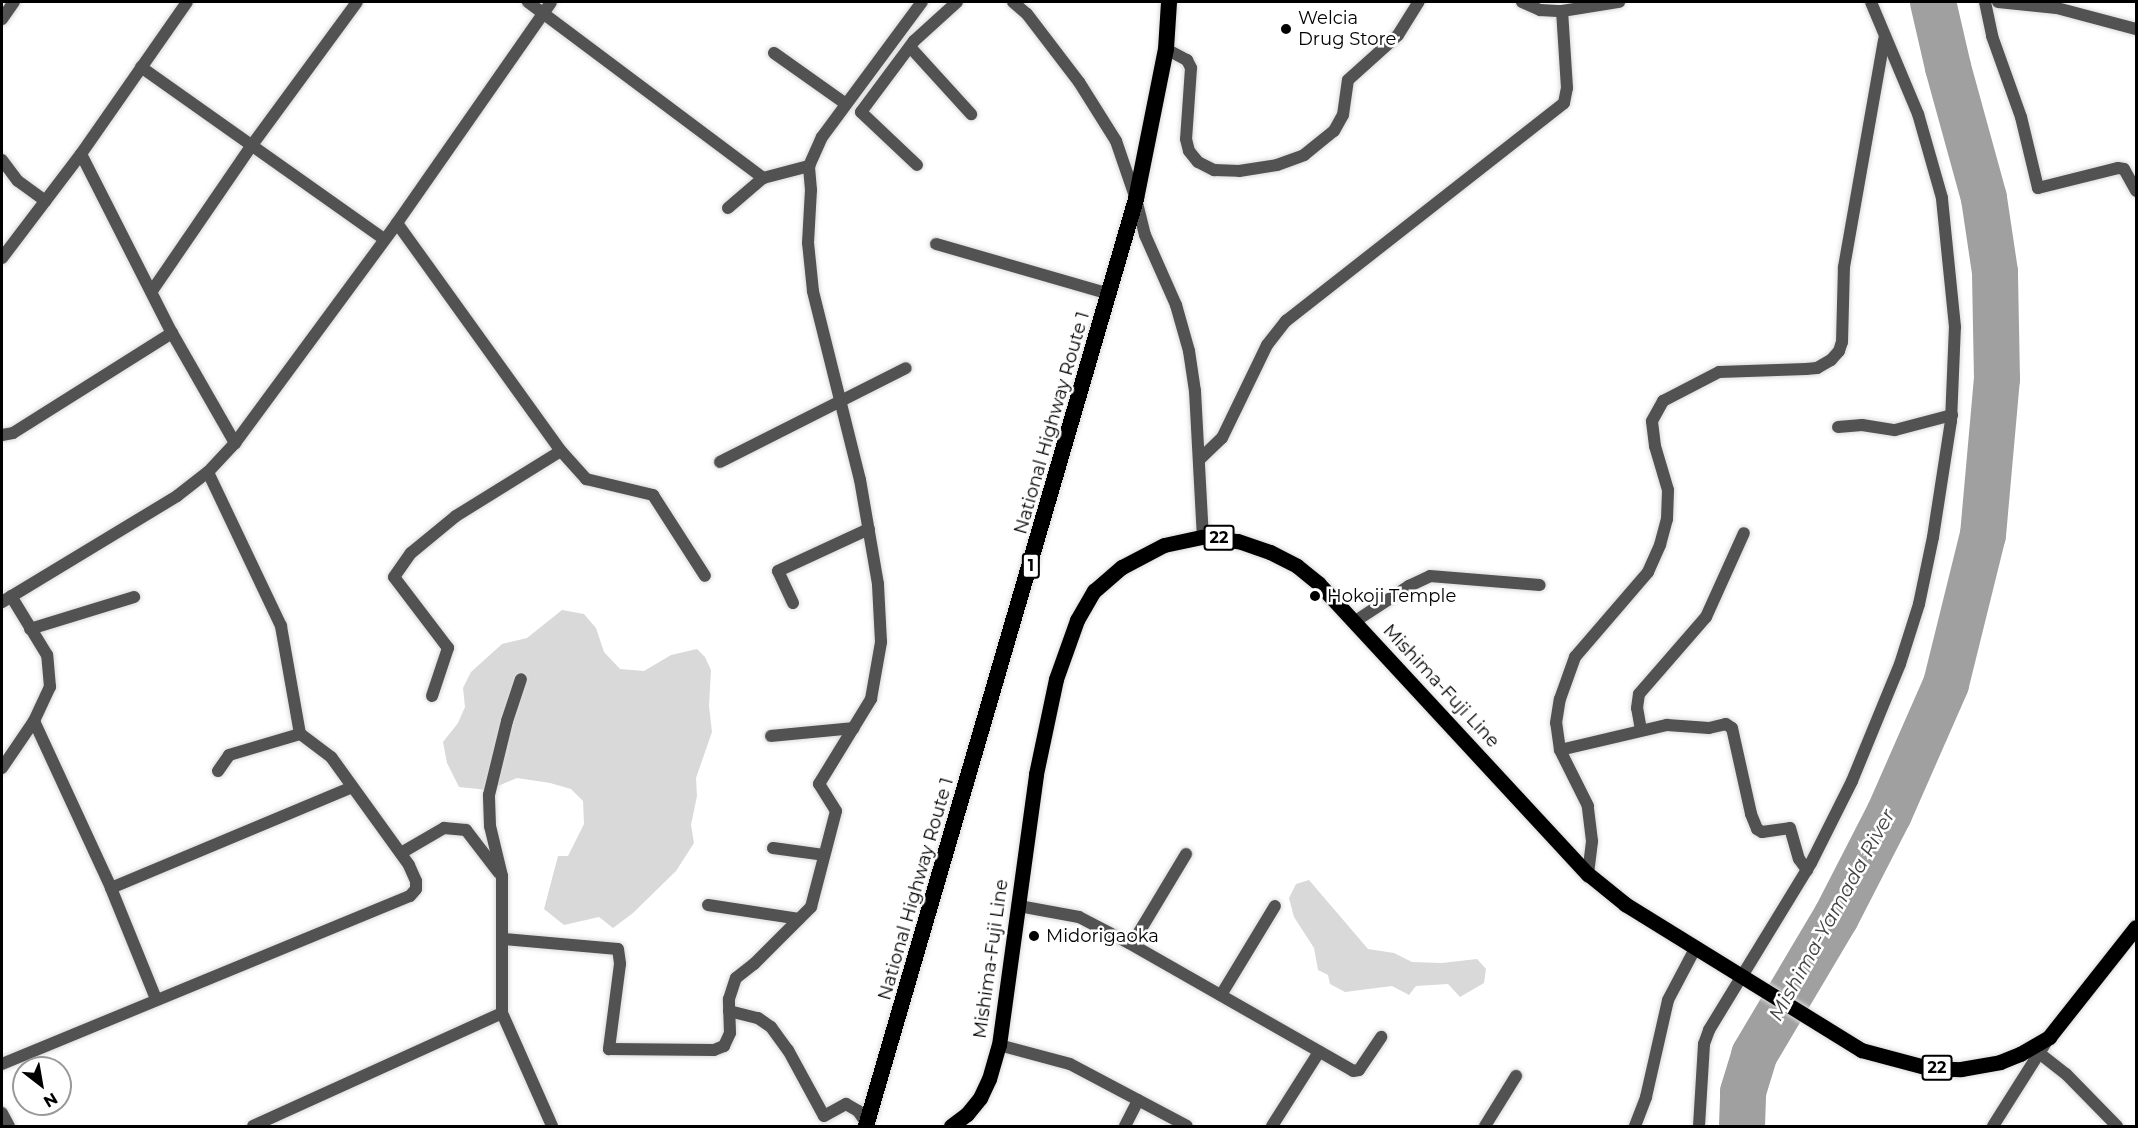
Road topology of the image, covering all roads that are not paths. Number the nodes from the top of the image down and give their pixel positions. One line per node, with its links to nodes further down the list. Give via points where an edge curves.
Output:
1 (14, 2): 19 (street)
2 (187, 2): 25 (street)
3 (357, 2): 28 (street)
4 (528, 2): 18 (street)
5 (551, 2): 18 (street)
6 (922, 2): 26 (street)
7 (957, 2): 22 (street)
8 (1013, 2): 35 (street, via 1027,14 1098,110 1116,141)
9 (1168, 2): 23 (highway, National Highway Route 1 / 1)
10 (1419, 2): 23 (street, via 1394,40 1348,80 1343,115 1334,131 1304,155 1277,165 1239,171 1214,170 1198,162 1186,139 1191,68 1187,60)
11 (1521, 2): 17 (street, via 1540,10)
12 (1619, 2): 17 (street)
13 (1871, 2): 21 (street)
14 (1985, 2): 34 (street, via 1992,36 2021,117 2038,188 2118,168 2124,169)
15 (1998, 2): 16 (street)
16 (2065, 6): 20 (street)
17 (1562, 11): 52 (street, via 1567,88 1564,104 1286,321 1267,345 1222,438)
18 (543, 13): 33 (street); 38 (street)
19 (2, 19)
20 (2136, 29)
21 (1884, 38): 47 (street, via 1918,114 1942,198 1955,327); 72 (street, via 1844,267 1839,351 1817,368 1719,372 1663,401 1652,421 1654,446 1668,490 1667,519 1660,545 1648,572 1575,657 1556,723)
22 (910, 47): 27 (street); 31 (street, via 861,112)
23 (1166, 50): 35 (highway, National Highway Route 1 / 1)
24 (774, 53): 26 (street)
25 (141, 67): 28 (street); 29 (street)
26 (846, 104): 32 (street, via 822,136)
27 (971, 114)
28 (252, 145): 39 (street); 42 (street)
29 (81, 154): 36 (street); 42 (street)
30 (2, 160): 36 (street, via 18,181)
31 (917, 165)
32 (809, 166): 33 (street); 46 (street, via 808,243 813,291)
33 (763, 178): 37 (street)
34 (2136, 191)
35 (1136, 199): 43 (highway, National Highway Route 1 / 1); 52 (street, via 1145,235 1176,305 1189,351)
36 (46, 201): 41 (street)
37 (728, 208)
38 (397, 223): 39 (street); 51 (street)
39 (384, 239): 50 (street)
40 (936, 244): 43 (street)
41 (2, 258)
42 (152, 291): 44 (street)
43 (1109, 294): 109 (highway, National Highway Route 1 / 1)
44 (172, 333): 49 (street, via 13,433); 50 (street)
45 (906, 368): 46 (street)
46 (839, 402): 53 (street); 55 (street)
47 (1952, 415): 48 (street, via 1895,430 1862,425); 80 (street, via 1933,537 1910,634 1852,781)
48 (1839, 427)
49 (2, 435)
50 (235, 443): 54 (street)
51 (561, 451): 58 (street, via 586,479 653,495); 66 (street, via 456,516 411,553 394,577 448,648)
52 (1200, 459): 57 (street)
53 (720, 462)
54 (208, 472): 61 (street, via 177,496); 70 (street, via 281,626)
55 (869, 529): 62 (street, via 778,570); 68 (street, via 878,584 881,642 871,699)
56 (1744, 533): 69 (street, via 1706,617 1639,694)
57 (1203, 537): 63 (main road, Mishima-Fuji Line / 22, via 1238,541 1297,566); 85 (main road, Mishima-Fuji Line / 22, via 1164,545 1122,567 1094,591 1077,620 1056,679 1036,774)
58 (705, 576)
59 (1540, 585): 63 (street, via 1430,576)
60 (134, 597): 64 (street)
61 (6, 599): 64 (street)
62 (793, 603)
63 (1354, 622): 81 (main road, Mishima-Fuji Line / 22)
64 (30, 628): 67 (street, via 47,655 50,687)
65 (521, 679): 82 (street, via 489,795 490,826)
66 (432, 696)
67 (34, 721): 73 (street); 83 (street)
68 (854, 729): 71 (street); 79 (street, via 819,784 836,811)
69 (1641, 730): 72 (street); 80 (street, via 1667,725 1709,728 1726,724 1732,728 1757,829 1762,832 1790,828 1799,859)
70 (300, 734): 74 (street, via 229,755); 75 (street, via 331,757)
71 (771, 736)
72 (1560, 750): 81 (street, via 1588,806 1592,841)
73 (2, 768)
74 (218, 771)
75 (352, 787): 77 (street); 83 (street)
76 (772, 848): 79 (street)
77 (401, 853): 82 (street, via 444,828 466,830); 94 (street, via 416,881 410,896)
78 (1186, 854): 90 (street)
79 (824, 855): 87 (street, via 811,907)
80 (1807, 870): 92 (street)
81 (1588, 874): 91 (main road, Mishima-Fuji Line / 22, via 1625,904)
82 (502, 876): 89 (street)
83 (111, 888): 94 (street)
84 (708, 905): 87 (street)
85 (1019, 906): 90 (street, via 1079,917); 99 (main road, Mishima-Fuji Line / 22)
86 (1275, 906): 93 (street)
87 (799, 919): 95 (street, via 736,978)
88 (2136, 927): 98 (main road, 22)
89 (504, 939): 95 (street, via 618,949 620,964 609,1049 714,1050 724,1046 729,1033); 96 (street)
90 (1132, 944): 93 (street)
91 (1696, 947): 92 (main road, Mishima-Fuji Line / 22); 115 (street, via 1668,1000 1646,1097)
92 (1747, 979): 98 (main road, 22, via 1861,1050 1928,1068 2000,1062); 116 (street, via 1721,1010 1704,1044)
93 (1221, 995): 100 (street)
94 (156, 999): 102 (street)
95 (729, 1011): 109 (street, via 758,1018 771,1027 824,1116 846,1104 858,1111)
96 (502, 1013): 107 (street); 108 (street)
97 (1381, 1037): 100 (street, via 1359,1070 1353,1071)
98 (2049, 1037): 101 (street)
99 (999, 1045): 104 (street, via 1070,1064); 110 (main road, Mishima-Fuji Line / 22, via 980,1098)
100 (1318, 1052): 113 (street)
101 (2039, 1053): 117 (street); 118 (street, via 2066,1074)
102 (2, 1064)
103 (1516, 1076): 114 (street)
104 (1138, 1100): 111 (street); 112 (street)
105 (2, 1113): 106 (street)
106 (9, 1126)
107 (253, 1126)
108 (552, 1126)
109 (868, 1126)
110 (951, 1126)
111 (1125, 1126)
112 (1187, 1126)
113 (1272, 1126)
114 (1485, 1126)
115 (1635, 1126)
116 (1699, 1126)
117 (1993, 1126)
118 (2117, 1126)

